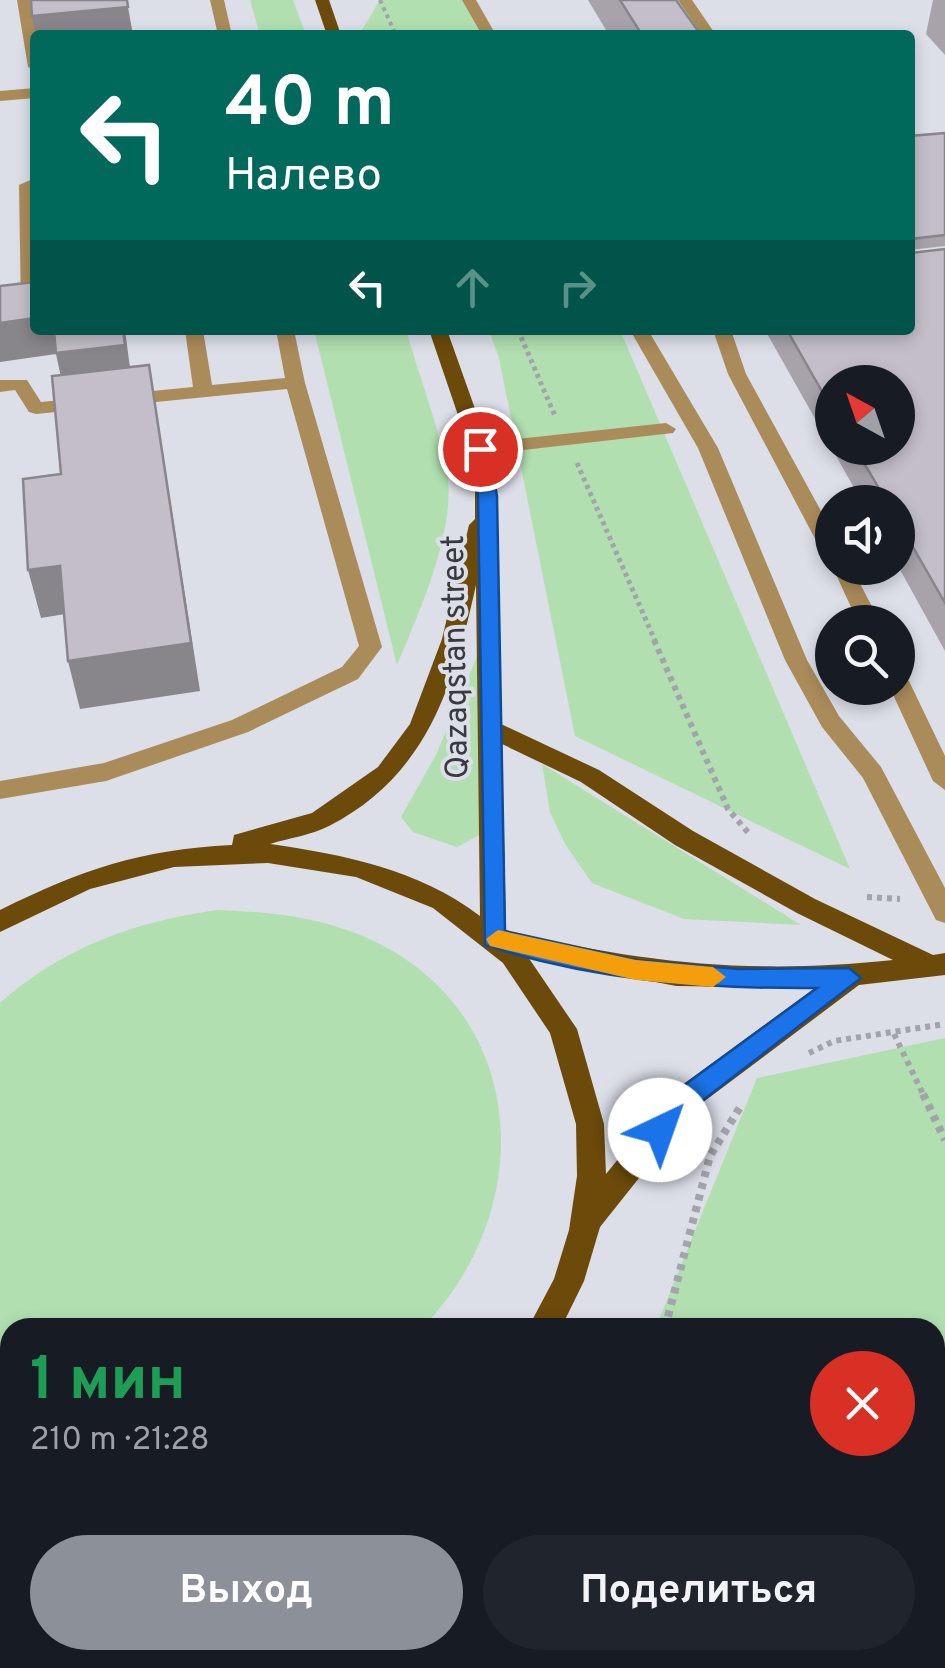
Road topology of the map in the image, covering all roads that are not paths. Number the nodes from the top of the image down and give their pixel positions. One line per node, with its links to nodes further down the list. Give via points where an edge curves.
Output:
1 (24, 0): 10 (street)
2 (217, 0): 6 (street)
3 (322, 0): 7 (main road)
4 (470, 0): 8 (street)
5 (685, 0): 9 (street)
6 (224, 30)
7 (332, 30)
8 (486, 30)
9 (706, 30)
10 (30, 37)
11 (30, 93): 12 (street)
12 (0, 96)
13 (30, 184): 14 (street)
14 (30, 309)
15 (195, 335): 22 (street)
16 (286, 335): 20 (street)
17 (440, 335): 24 (main road, Qazaqstan street)
18 (642, 335): 34 (street, via 708,448 796,660 830,722 872,773)
19 (724, 335): 26 (street, via 737,374)
20 (295, 384): 22 (street); 30 (street, via 371,647 350,673 240,726 106,772)
21 (0, 386): 22 (street, via 20,384 36,408)
22 (202, 392)
23 (666, 429): 24 (street)
24 (480, 449): 25 (main road, Qazaqstan street)
25 (488, 496): 28 (main road, Qazaqstan street); 31 (main road, Qazaqstan street, via 454,639 421,727 387,772 320,820)
26 (815, 519)
27 (909, 705): 29 (street)
28 (490, 729): 36 (main road, Qazaqstan street); 37 (main road, via 590,776 806,906)
29 (945, 781)
30 (0, 790)
31 (214, 850): 32 (main road); 36 (main road, via 337,860 446,904)
32 (78, 881): 33 (main road); 35 (main road)
33 (0, 903)
34 (942, 907)
35 (0, 922)
36 (493, 938): 38 (main road, via 636,970 738,979); 39 (main road, via 555,1016 586,1091 593,1154)
37 (938, 965): 38 (main road)
38 (849, 978): 39 (main road, via 684,1100)
39 (586, 1220): 40 (main road)
40 (550, 1318)

